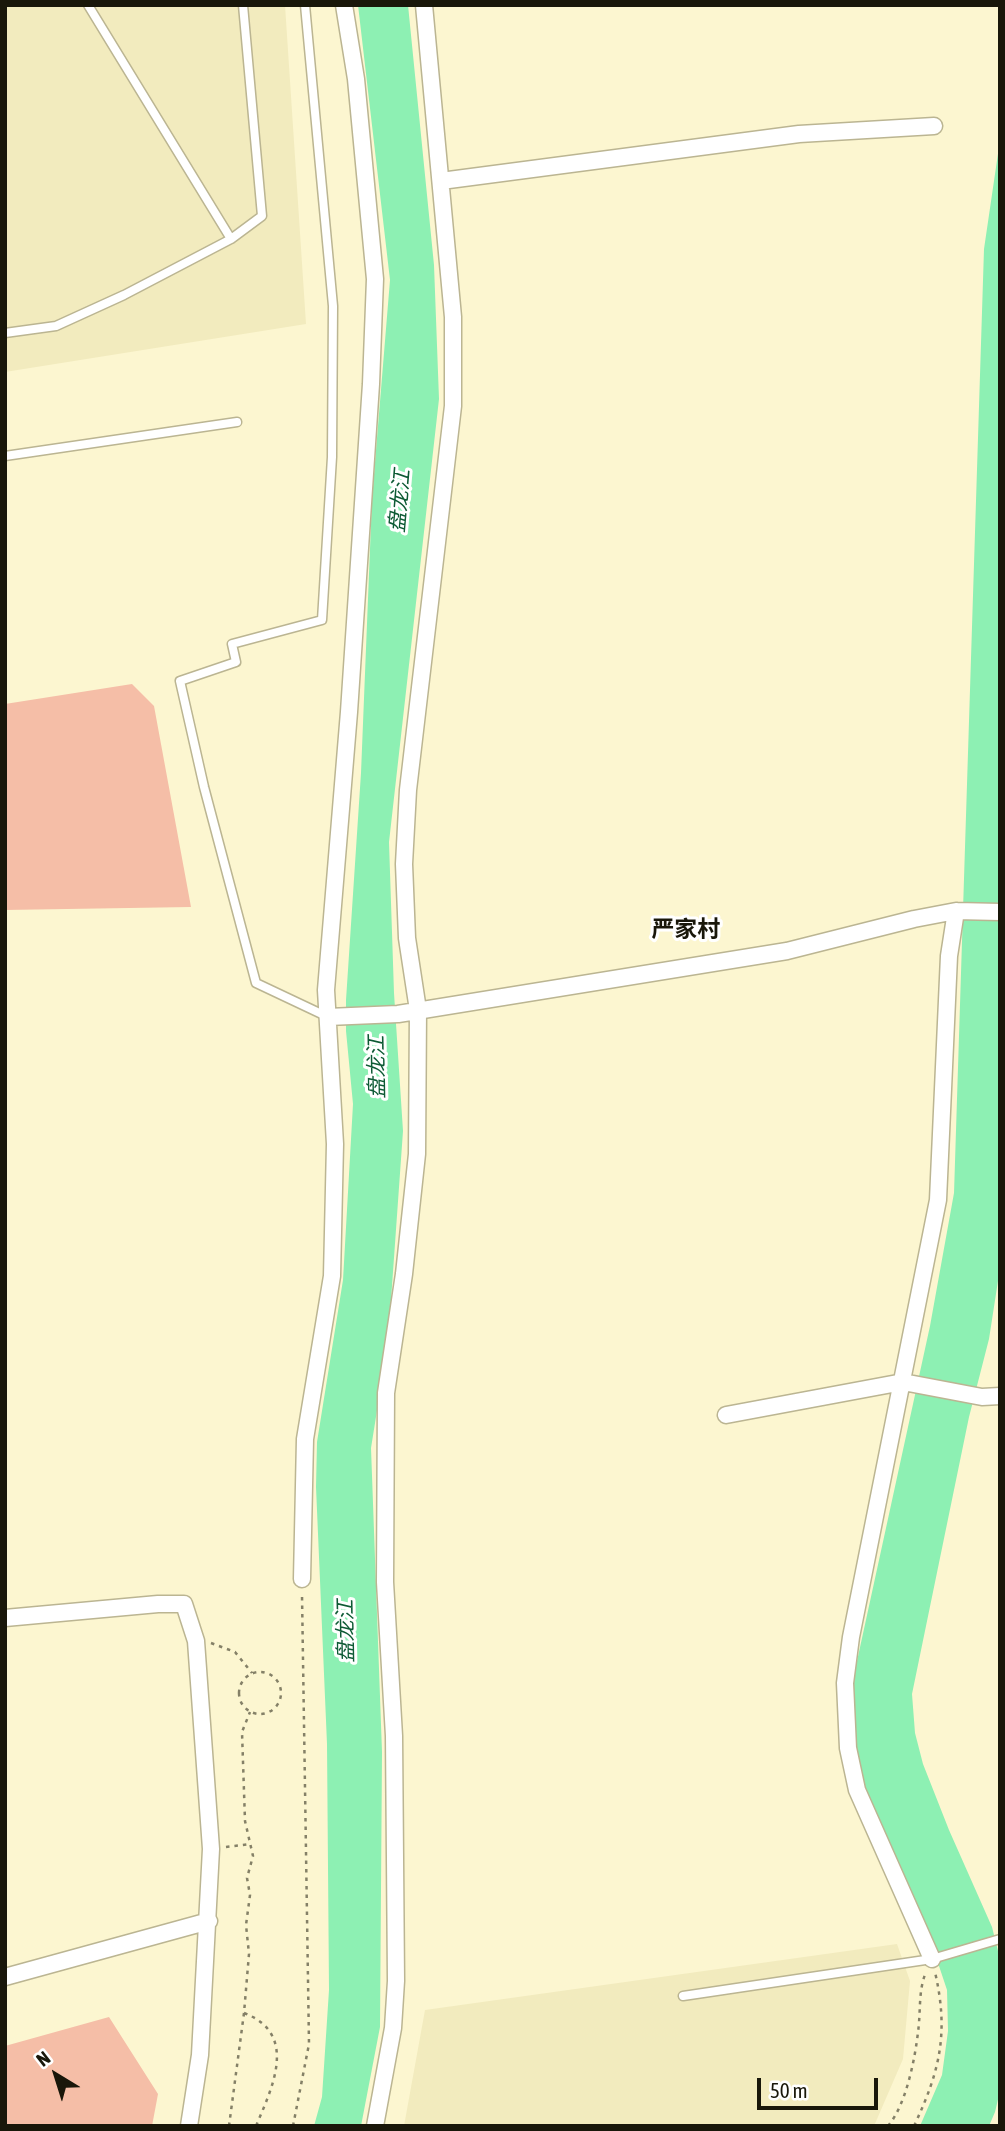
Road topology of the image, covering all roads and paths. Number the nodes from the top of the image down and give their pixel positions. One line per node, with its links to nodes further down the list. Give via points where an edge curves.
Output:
1 (88, 5): 8 (lane)
2 (243, 5): 8 (lane, via 262,216)
3 (304, 5): 15 (lane, via 333,306 332,457 323,620 233,644 236,663 180,681 256,983)
4 (344, 5): 15 (street, via 356,79 374,279 354,643 326,990)
5 (424, 5): 7 (street)
6 (934, 126): 7 (street, via 799,134)
7 (441, 181): 14 (street, via 453,317 453,406 408,790 407,938)
8 (230, 239): 9 (lane, via 56,326)
9 (5, 333)
10 (237, 422): 11 (lane)
11 (5, 456)
12 (956, 911): 13 (street); 14 (street, via 787,951); 16 (street, via 949,956 938,1200)
13 (1000, 912)
14 (418, 1010): 15 (street); 36 (street, via 417,1154 386,1393 385,1582 394,1736 396,1981 393,2028)
15 (328, 1017): 19 (street, via 335,1144 332,1276 305,1439)
16 (903, 1382): 17 (street, via 982,1397); 18 (street); 28 (street, via 851,1637 845,1683 848,1748 857,1790)
17 (1000, 1396)
18 (726, 1415)
19 (302, 1579): 35 (path, via 309,2044)
20 (5, 1619): 21 (street, via 184,1604)
21 (196, 1641): 22 (path, via 235,1652); 25 (street)
22 (253, 1672): 23 (path, via 243,1680 239,1694); 23 (path, via 270,1674 281,1692 271,1711)
23 (250, 1712): 24 (path, via 242,1732)
24 (250, 1844): 25 (path); 31 (path)
25 (211, 1849): 26 (street)
26 (209, 1922): 29 (street); 32 (street, via 200,2055)
27 (1000, 1939): 28 (lane)
28 (932, 1959): 30 (lane); 37 (path, via 920,1985 910,2077); 38 (path, via 941,1997 940,2061)
29 (5, 1977)
30 (683, 1996)
31 (244, 2013): 33 (path); 34 (path, via 265,2025 278,2060 275,2081)
32 (189, 2126)
33 (229, 2126)
34 (256, 2126)
35 (293, 2126)
36 (375, 2126)
37 (888, 2126)
38 (914, 2126)

